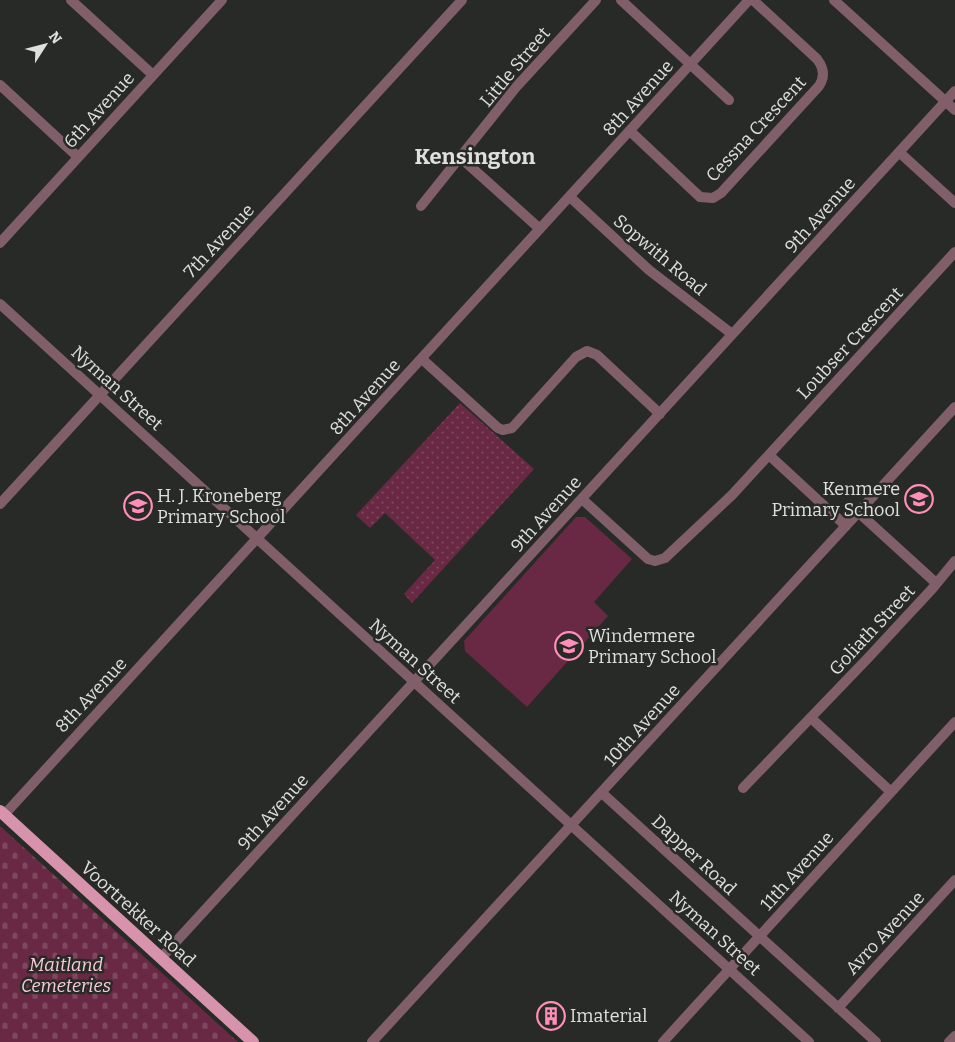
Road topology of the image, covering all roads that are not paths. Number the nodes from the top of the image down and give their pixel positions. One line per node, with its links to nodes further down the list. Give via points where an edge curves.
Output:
1 (71, 0): 9 (street)
2 (222, 0): 9 (street, 6th Avenue)
3 (462, 0): 28 (street, 7th Avenue)
4 (596, 0): 18 (street, Little Street, via 517,86)
5 (621, 0): 8 (street)
6 (751, 0): 8 (street, 8th Avenue); 15 (street, Cessna Crescent, via 817,59 822,67 822,79 721,193 708,199 700,197)
7 (834, 0): 13 (street)
8 (690, 64): 12 (street); 15 (street, 8th Avenue)
9 (153, 75): 17 (street, 6th Avenue)
10 (0, 85): 17 (street)
11 (955, 91): 13 (street, 9th Avenue)
12 (729, 100)
13 (945, 102): 14 (street); 16 (street, 9th Avenue)
14 (955, 110)
15 (630, 131): 19 (street, 8th Avenue)
16 (900, 152): 20 (street); 26 (street, 9th Avenue)
17 (78, 157): 23 (street, 6th Avenue)
18 (461, 158): 21 (street, Little Street); 22 (street)
19 (570, 197): 22 (street, 8th Avenue); 26 (street, Sopwith Road, via 650,270)
20 (955, 203)
21 (422, 206)
22 (540, 230): 27 (street, 8th Avenue)
23 (0, 242)
24 (955, 252): 31 (street, Loubser Crescent)
25 (0, 304): 28 (street, Nyman Street)
26 (732, 334): 30 (street, 9th Avenue)
27 (422, 358): 30 (street, via 503,430 512,428 576,357 587,351 597,355); 36 (street, 8th Avenue)
28 (100, 395): 33 (street, 7th Avenue); 36 (street, Nyman Street)
29 (955, 407): 34 (street, 10th Avenue)
30 (660, 414): 32 (street, 9th Avenue)
31 (769, 455): 32 (street, Loubser Crescent, via 668,556 658,560 645,556); 35 (street)
32 (582, 499): 39 (street, 9th Avenue)
33 (0, 504)
34 (858, 512): 35 (street, 10th Avenue); 38 (street)
35 (846, 526): 44 (street, 10th Avenue)
36 (257, 538): 39 (street, Nyman Street); 45 (street, 8th Avenue)
37 (955, 561): 38 (street, Goliath Street)
38 (936, 583): 40 (street, Goliath Street)
39 (414, 682): 46 (street, Nyman Street); 49 (street, 9th Avenue)
40 (810, 718): 42 (street, Goliath Street); 43 (street)
41 (955, 722): 43 (street, 11th Avenue)
42 (744, 788)
43 (891, 792): 48 (street, 11th Avenue)
44 (602, 793): 46 (street, 10th Avenue); 48 (street, Dapper Road)
45 (2, 813): 49 (main road, Voortrekker Road)
46 (571, 824): 50 (street, Nyman Street); 54 (street, 10th Avenue)
47 (955, 880): 51 (street, Avro Avenue)
48 (759, 936): 50 (street, 11th Avenue); 51 (street, Dapper Road)
49 (161, 958): 53 (main road, Voortrekker Road)
50 (730, 968): 55 (street, 11th Avenue); 56 (street, Nyman Street)
51 (838, 1008): 57 (street, Dapper Road)
52 (955, 1036): 58 (street)
53 (253, 1042)
54 (372, 1042)
55 (663, 1042)
56 (809, 1042)
57 (876, 1042)
58 (949, 1042)

